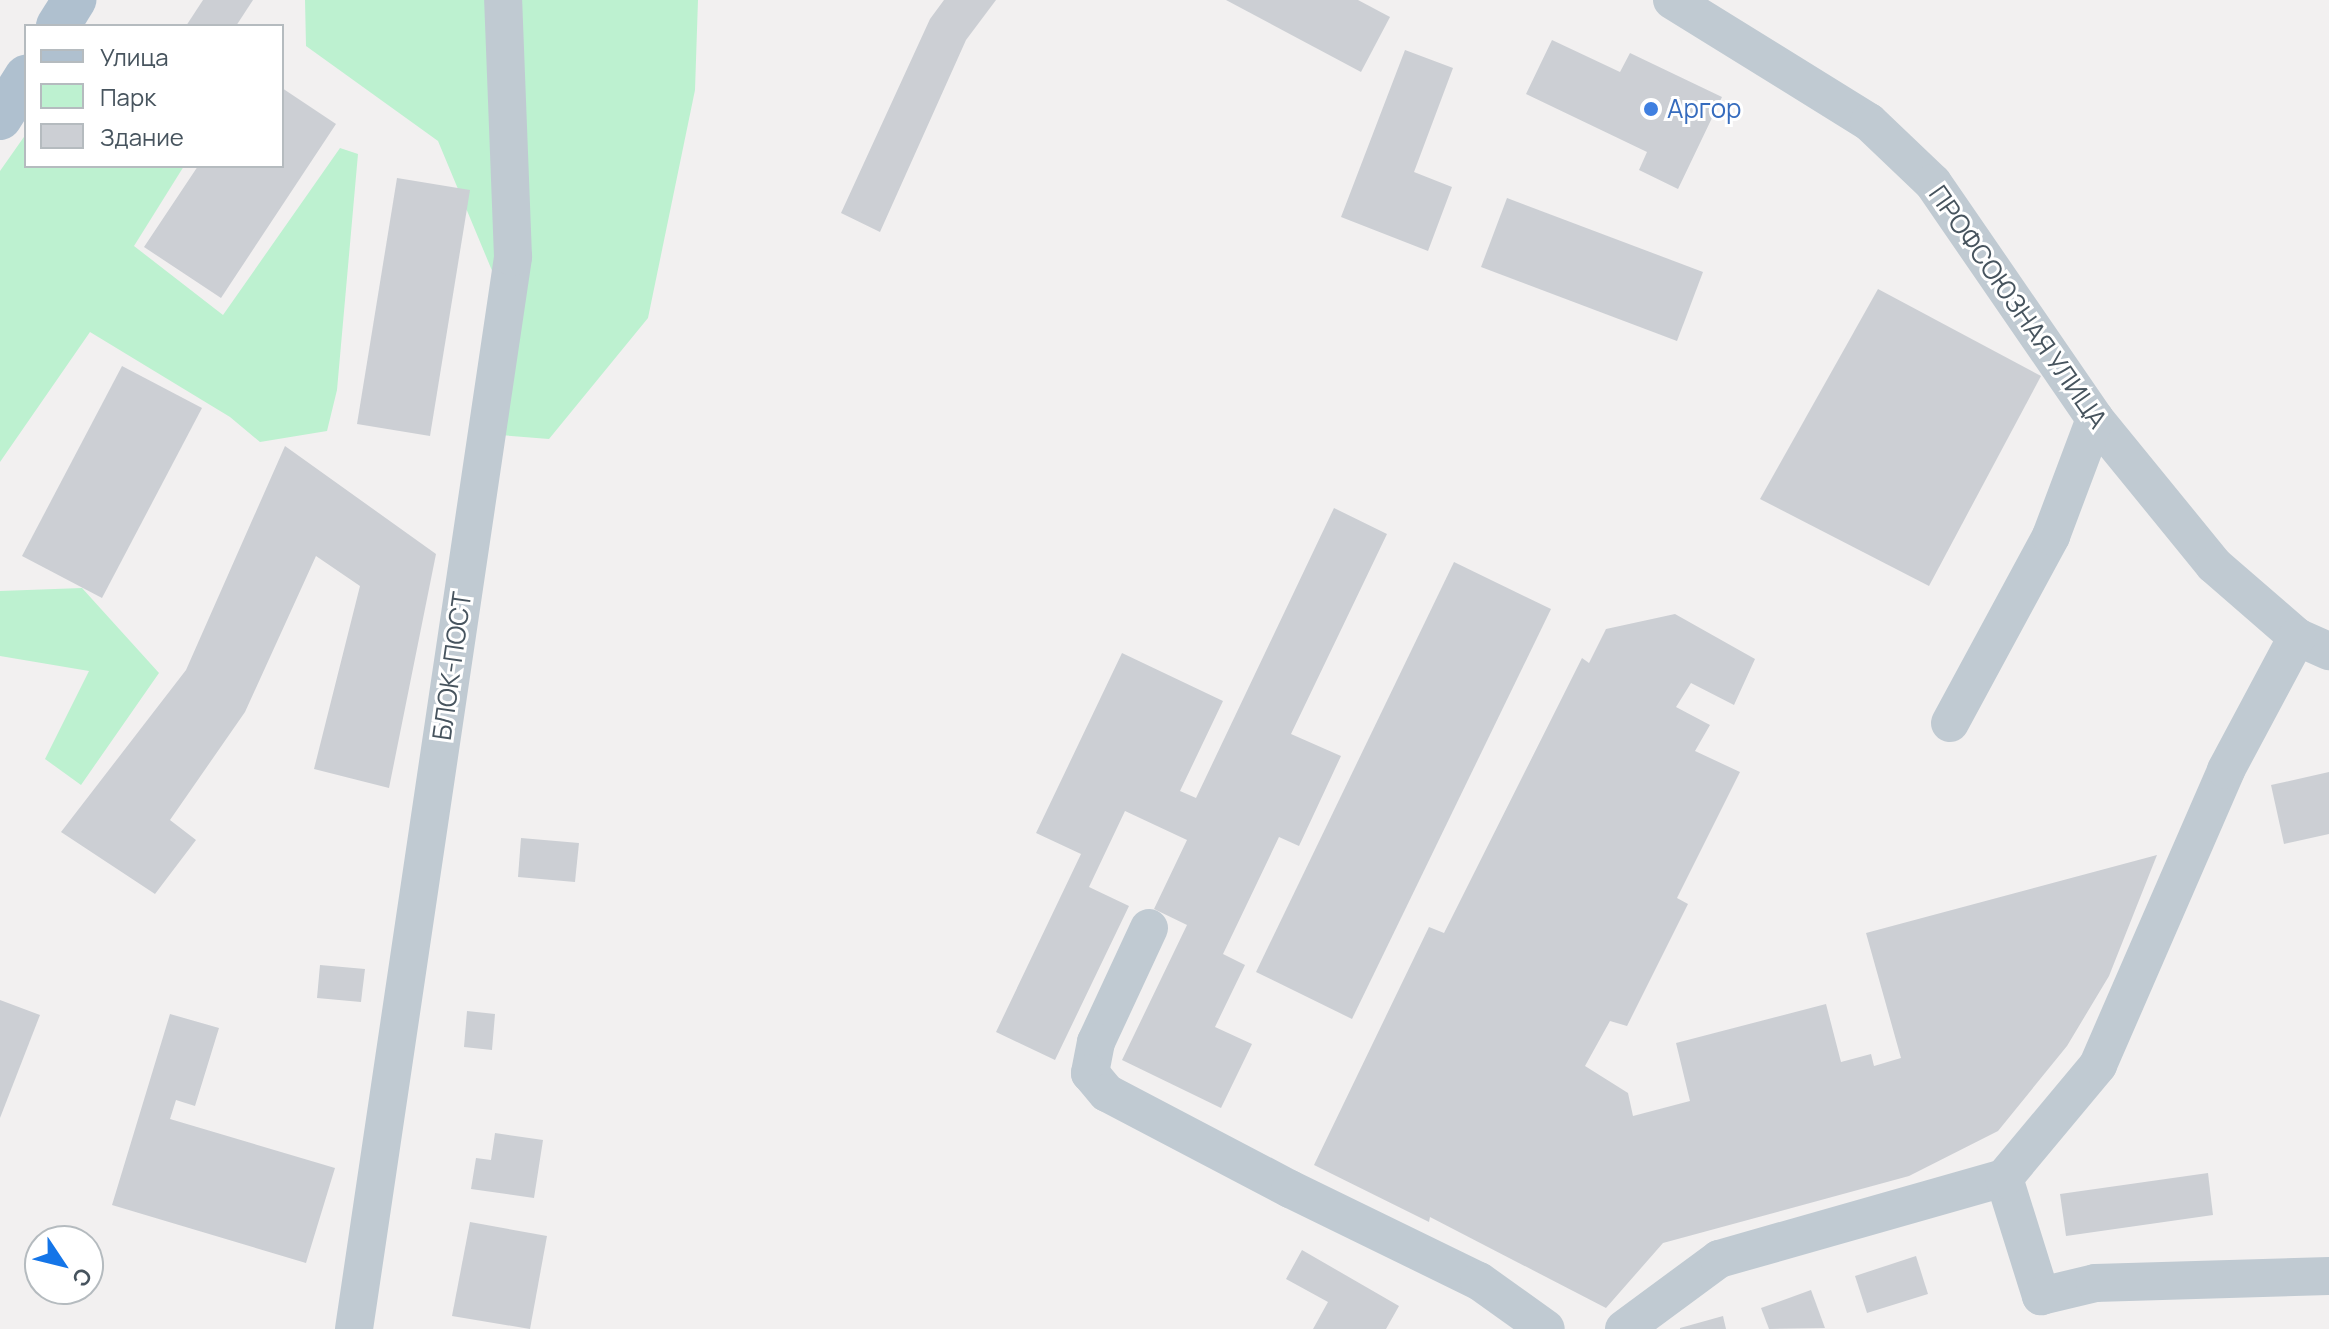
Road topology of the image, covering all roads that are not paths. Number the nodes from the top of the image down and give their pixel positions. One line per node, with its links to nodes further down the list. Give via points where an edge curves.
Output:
1 (74, 0): 4 (main road)
2 (503, 0): 13 (street, БЛОК-ПОСТ, via 513,257)
3 (1672, 0): 7 (street, ПРОФСОЮЗНАЯ УЛИЦА, via 1869,122 1933,183)
4 (59, 24)
5 (24, 80): 6 (main road)
6 (0, 118)
7 (2095, 419): 8 (street, ПРОФСОЮЗНАЯ УЛИЦА, via 2214,565); 9 (street, via 2051,536)
8 (2313, 644): 11 (street, via 2226,770 2098,1065)
9 (1950, 723)
10 (1149, 928): 14 (street, via 1096,1042 1090,1073 1107,1093 1479,1281)
11 (2004, 1178): 12 (street, via 2041,1296 2095,1283); 15 (street, via 1719,1259)
12 (2329, 1276)
13 (354, 1329)
14 (1546, 1329)
15 (1624, 1329)

